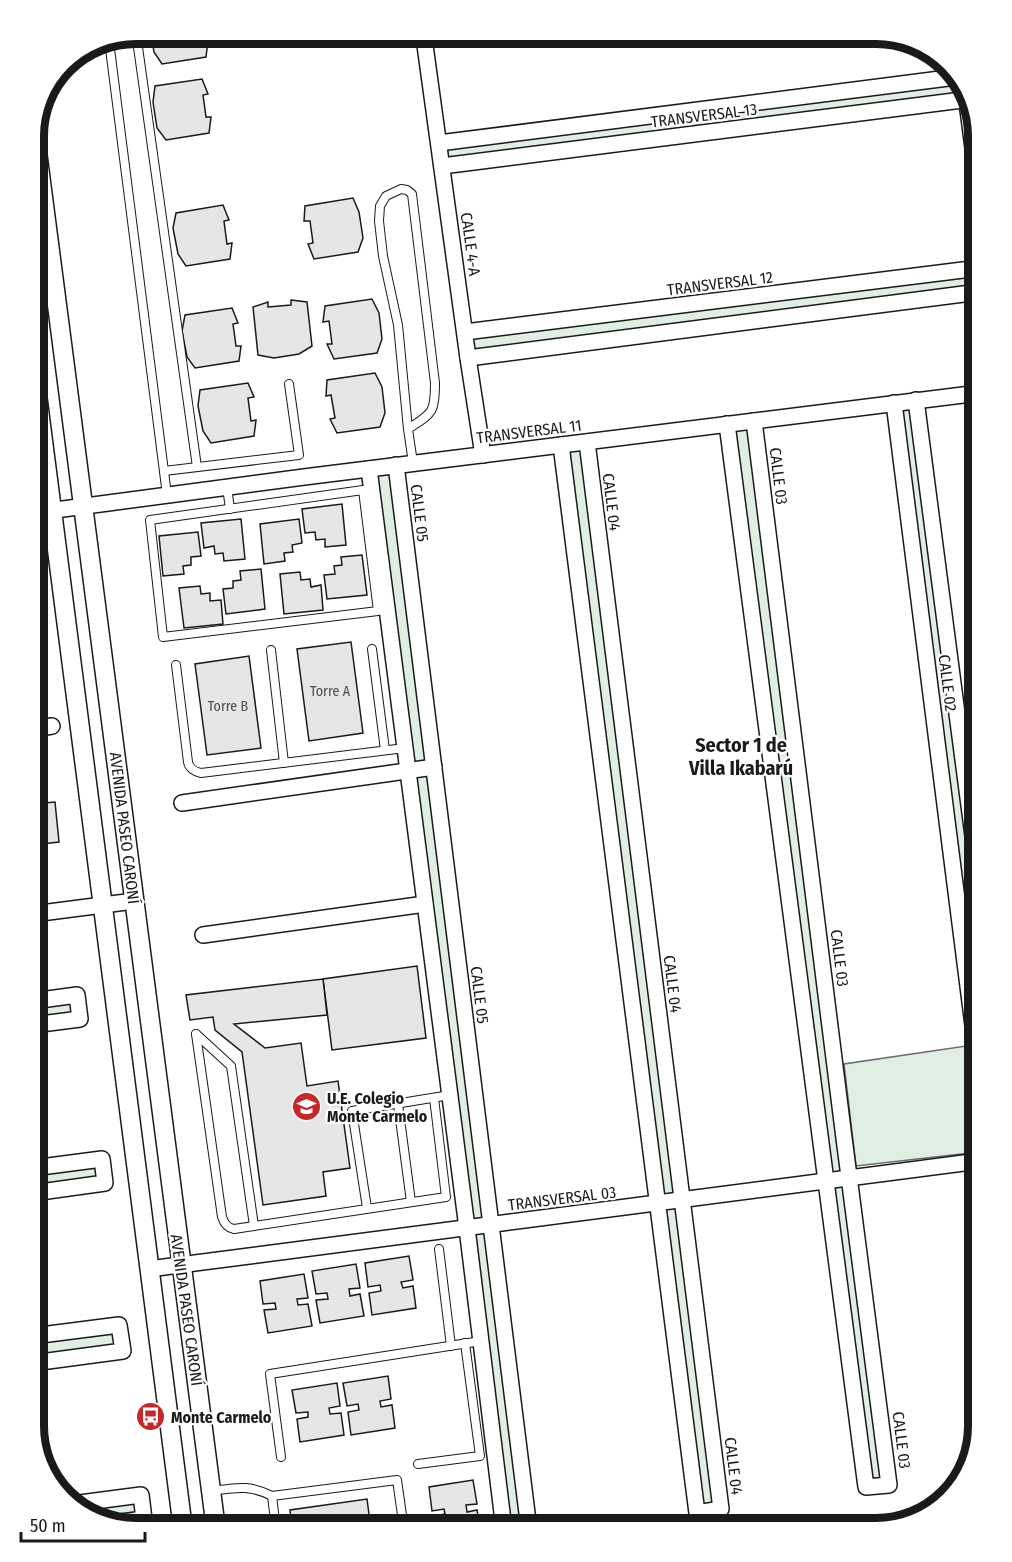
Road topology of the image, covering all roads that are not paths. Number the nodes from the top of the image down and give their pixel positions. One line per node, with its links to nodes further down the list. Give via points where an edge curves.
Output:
1 (137, 43): 32 (lane)
2 (425, 43): 10 (street, CALLE 4-A)
3 (111, 47): 34 (lane)
4 (947, 78): 5 (street, TRANSVERSAL 13)
5 (832, 93): 7 (street, TRANSVERSAL 13); 8 (street)
6 (959, 96): 8 (street, TRANSVERSAL 13)
7 (708, 109): 9 (street); 10 (street, TRANSVERSAL 13)
8 (834, 116): 9 (street, TRANSVERSAL 13)
9 (710, 132): 11 (street, TRANSVERSAL 13)
10 (439, 143): 11 (street, CALLE 4-A)
11 (442, 166): 17 (street, CALLE 4-A)
12 (44, 203): 37 (street, AVENIDA PASEO CARONÍ)
13 (968, 269): 15 (street, TRANSVERSAL 12)
14 (968, 293): 16 (street)
15 (729, 300): 16 (street); 17 (street, TRANSVERSAL 12)
16 (731, 324): 18 (street)
17 (465, 332): 18 (street, CALLE 4-A)
18 (468, 358): 29 (street, CALLE 4-A)
19 (289, 384): 32 (lane, via 299,455)
20 (968, 394): 21 (street, TRANSVERSAL 11)
21 (916, 400): 22 (street, TRANSVERSAL 11); 46 (street, CALLE 02)
22 (894, 403): 23 (street, TRANSVERSAL 11); 47 (street, CALLE 02)
23 (754, 421): 24 (street, TRANSVERSAL 11); 41 (street, CALLE 03)
24 (727, 424): 26 (street, TRANSVERSAL 11); 42 (street, CALLE 03)
25 (408, 429): 25 (lane, via 398,325 379,221 383,200 402,189 412,194 435,383 432,411); 30 (lane)
26 (587, 442): 27 (street, TRANSVERSAL 11); 52 (street, CALLE 04)
27 (561, 445): 29 (street, TRANSVERSAL 11); 53 (street, CALLE 04)
28 (44, 446): 39 (street, AVENIDA PASEO CARONÍ)
29 (483, 455): 30 (street, TRANSVERSAL 11)
30 (412, 464): 31 (street, TRANSVERSAL 11)
31 (396, 465): 33 (street, TRANSVERSAL 11); 57 (street, CALLE 05)
32 (197, 467): 34 (lane)
33 (369, 469): 35 (street, TRANSVERSAL 11); 54 (street)
34 (164, 471): 36 (lane)
35 (227, 487): 36 (street, TRANSVERSAL 11); 38 (lane)
36 (167, 495): 37 (street, TRANSVERSAL 11)
37 (84, 506): 39 (street, TRANSVERSAL 11); 65 (street, AVENIDA PASEO CARONÍ)
38 (230, 509): 38 (lane, via 363,490 378,611 163,637 150,520)
39 (52, 510): 40 (street, TRANSVERSAL 11); 66 (street, AVENIDA PASEO CARONÍ)
40 (44, 511)
41 (772, 572): 42 (street); 48 (street, CALLE 03)
42 (747, 576): 49 (street, CALLE 03)
43 (372, 649): 55 (lane)
44 (271, 650): 56 (lane)
45 (176, 665): 56 (lane, via 188,765 194,771)
46 (955, 698): 47 (street); 59 (street, CALLE 02)
47 (932, 700): 69 (street, CALLE 02)
48 (791, 721): 49 (street); 78 (street, CALLE 03)
49 (766, 724): 79 (street, CALLE 03)
50 (52, 726): 51 (street)
51 (44, 727)
52 (623, 731): 53 (street); 81 (street, CALLE 04)
53 (599, 735): 83 (street, CALLE 04)
54 (405, 748): 55 (lane); 58 (street)
55 (385, 750): 56 (lane)
56 (284, 763)
57 (434, 767): 58 (street); 61 (street, CALLE 05)
58 (408, 770): 60 (street); 62 (street)
59 (968, 798)
60 (182, 803)
61 (442, 838): 62 (street); 63 (street, CALLE 05)
62 (417, 841): 64 (street)
63 (449, 892): 64 (street); 72 (street, CALLE 05)
64 (425, 900): 68 (street); 73 (street)
65 (134, 901): 66 (street); 89 (street, AVENIDA PASEO CARONÍ)
66 (103, 905): 67 (street); 90 (street, AVENIDA PASEO CARONÍ)
67 (43, 913)
68 (202, 935)
69 (968, 986)
70 (43, 1000): 71 (street, via 77,995 80,1019)
71 (43, 1024)
72 (474, 1092): 73 (street); 85 (street, CALLE 05)
73 (450, 1095): 74 (lane); 87 (street)
74 (434, 1098): 75 (lane); 82 (lane, via 446,1197)
75 (398, 1104): 82 (lane); 84 (lane, via 352,1111)
76 (968, 1162): 78 (street, TRANSVERSAL 03)
77 (43, 1167): 80 (street, via 102,1159 105,1183)
78 (850, 1178): 79 (street, TRANSVERSAL 03); 91 (street, CALLE 03)
79 (826, 1181): 81 (street, TRANSVERSAL 03); 92 (street, CALLE 03)
80 (43, 1191)
81 (683, 1200): 83 (street, TRANSVERSAL 03); 100 (street, CALLE 04)
82 (411, 1202): 84 (lane)
83 (657, 1204): 85 (street, TRANSVERSAL 03); 102 (street, CALLE 04)
84 (367, 1208): 86 (lane)
85 (490, 1225): 87 (street, TRANSVERSAL 03); 93 (street, CALLE 05)
86 (254, 1226): 86 (lane, via 231,1066 196,1034 223,1221 229,1228)
87 (467, 1228): 89 (street, TRANSVERSAL 03); 94 (street)
88 (439, 1249): 98 (lane)
89 (181, 1265): 90 (street, TRANSVERSAL 03); 110 (street, AVENIDA PASEO CARONÍ)
90 (149, 1269): 114 (street, AVENIDA PASEO CARONÍ)
91 (867, 1311): 92 (street); 92 (street, CALLE 03, via 889,1485 866,1487)
92 (843, 1314)
93 (502, 1319): 94 (street); 99 (street, CALLE 05)
94 (479, 1322): 96 (street)
95 (43, 1335): 103 (street, via 119,1325 123,1351)
96 (481, 1341): 97 (lane); 101 (street)
97 (465, 1343): 98 (lane); 109 (lane, via 480,1455)
98 (451, 1346): 108 (lane, via 270,1374)
99 (507, 1357): 101 (street); 104 (street, CALLE 05)
100 (702, 1358): 102 (street); 102 (street, CALLE 04, via 721,1509 697,1513)
101 (484, 1360): 105 (street)
102 (678, 1361)
103 (43, 1362)
104 (513, 1400): 105 (street); 106 (street, CALLE 05)
105 (489, 1404): 107 (street)
106 (517, 1430): 107 (street); 119 (street, CALLE 05)
107 (492, 1434): 118 (street)
108 (281, 1457)
109 (418, 1464)
110 (210, 1491): 111 (lane, via 240,1487); 115 (street, AVENIDA PASEO CARONÍ)
111 (272, 1496): 116 (lane); 117 (lane, via 398,1480)
112 (85, 1502): 113 (street, via 141,1495)
113 (144, 1518)
114 (182, 1518)
115 (214, 1518)
116 (275, 1518)
117 (403, 1518)
118 (503, 1518)
119 (528, 1518)

